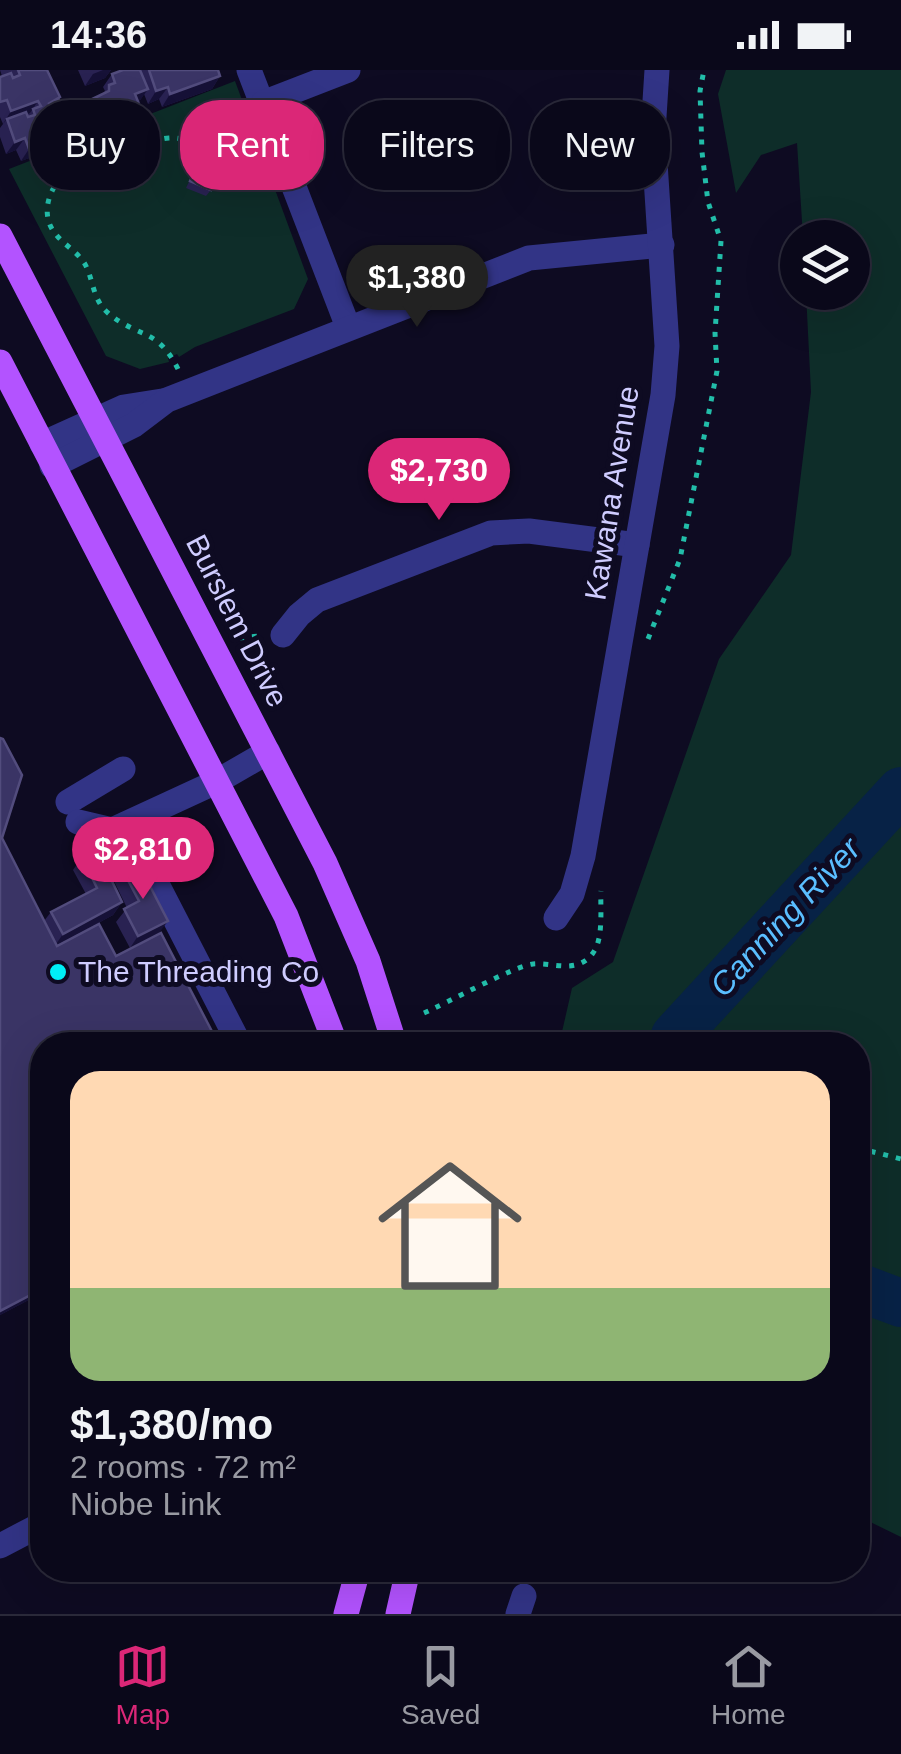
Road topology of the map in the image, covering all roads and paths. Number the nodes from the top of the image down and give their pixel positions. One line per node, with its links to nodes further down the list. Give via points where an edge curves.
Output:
1 (249, 70): 4 (street)
2 (348, 70): 5 (street)
3 (658, 70): 9 (street, Kawana Avenue, via 653,132)
4 (253, 100)
5 (282, 100)
6 (180, 138): 12 (path, via 164,138 114,163 76,166 58,181 47,211 58,238 86,265 102,308 159,340)
7 (289, 190): 10 (street)
8 (0, 236): 13 (main road, Burslem Drive)
9 (662, 245): 10 (street, via 528,258); 15 (street, Kawana Avenue, via 664,394)
10 (348, 328): 13 (street, via 167,400 124,407)
11 (0, 362): 14 (main road)
12 (182, 376)
13 (102, 429): 14 (street); 17 (main road, Burslem Drive)
14 (47, 455): 19 (main road)
15 (638, 545): 16 (street, via 529,531 490,533 317,600); 21 (street, Kawana Avenue, via 583,856 572,894)
16 (283, 635)
17 (268, 752): 19 (street); 26 (main road, Burslem Drive, via 368,961)
18 (123, 770): 20 (street, via 73,812 112,830)
19 (216, 782): 20 (street); 25 (main road, via 286,916)
20 (126, 824): 24 (street)
21 (556, 918)
22 (532, 964): 23 (path)
23 (424, 1013)
24 (233, 1032)
25 (331, 1032)
26 (390, 1032)
27 (870, 1151): 28 (path)
28 (901, 1159)
29 (30, 1530): 30 (street)
30 (0, 1546)
31 (355, 1582): 33 (main road)
32 (405, 1582): 34 (main road)
33 (346, 1614)
34 (398, 1614)

